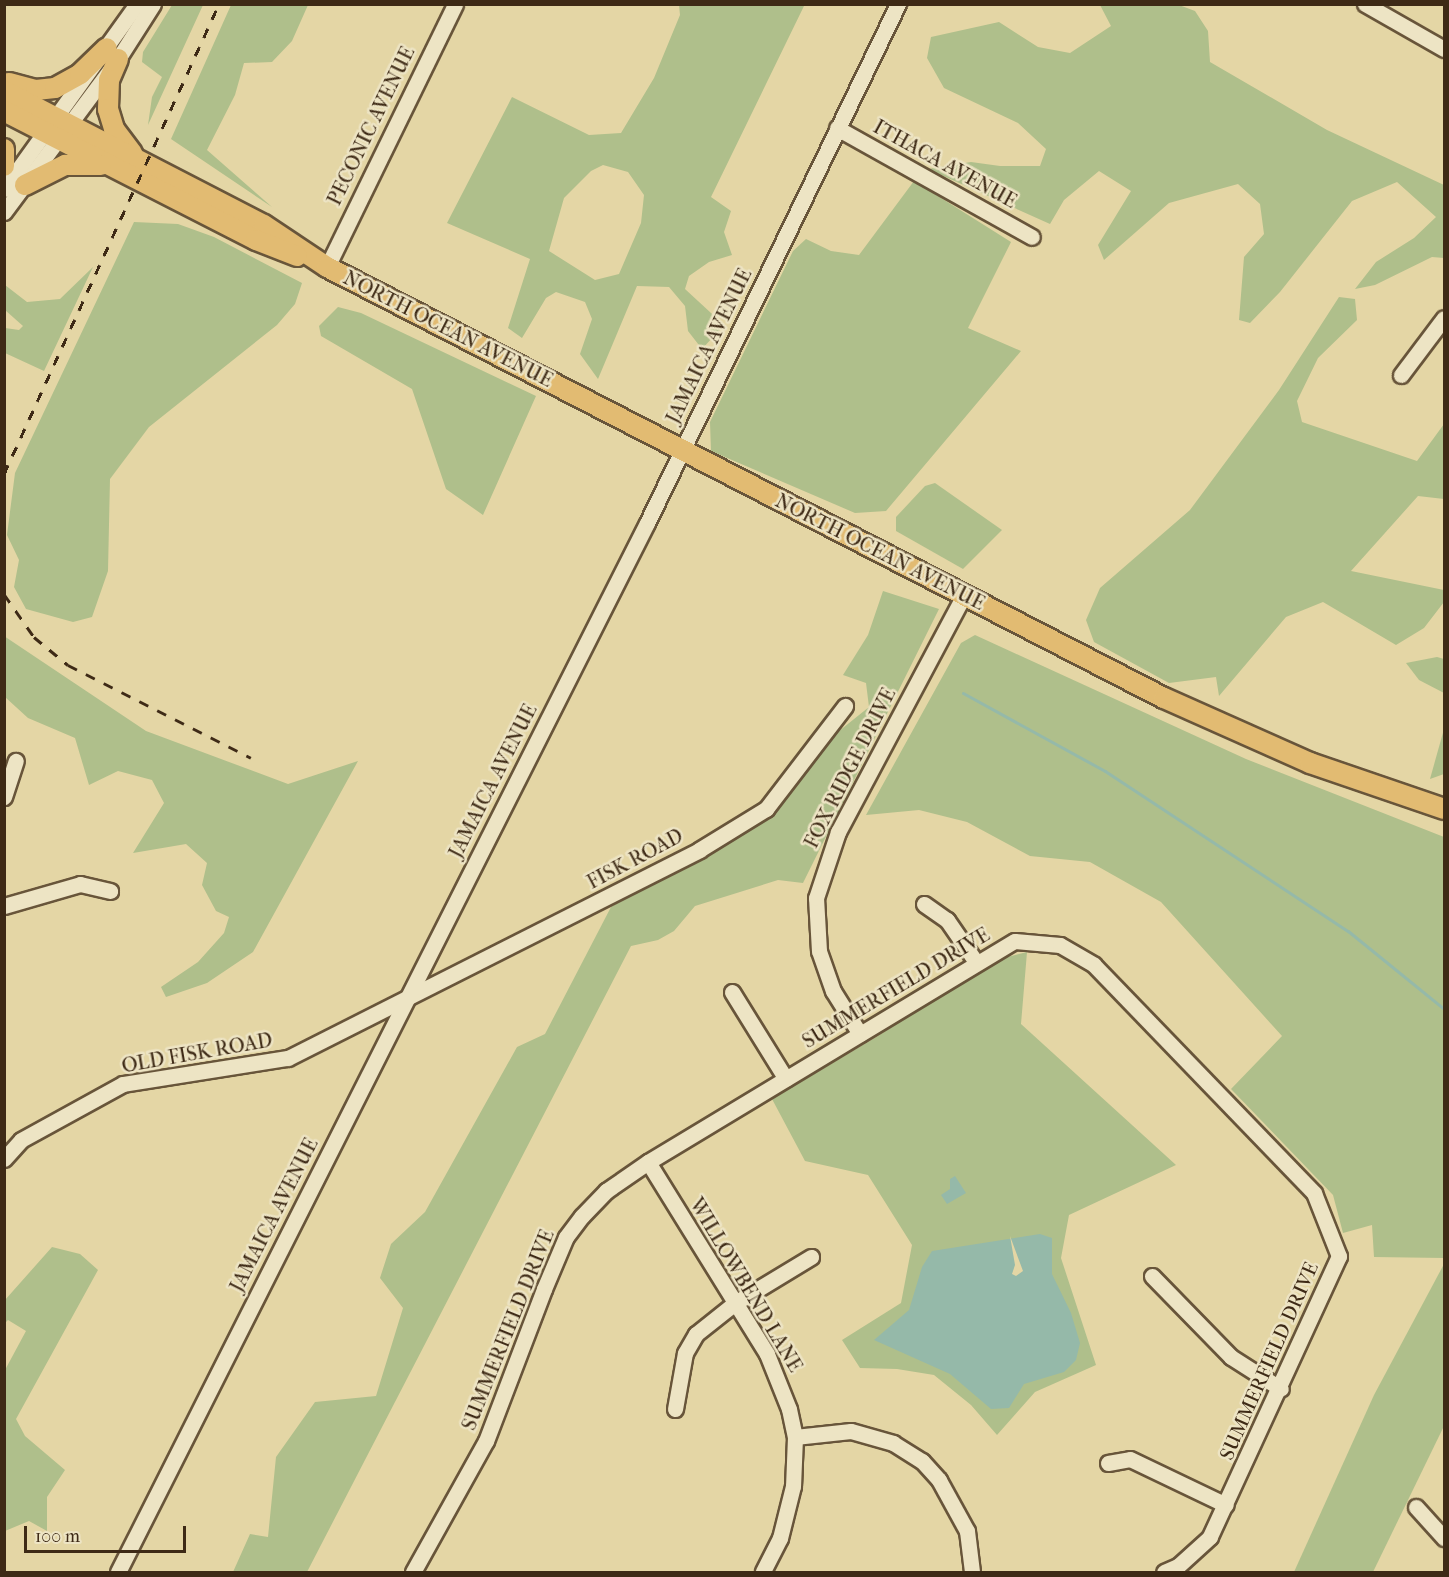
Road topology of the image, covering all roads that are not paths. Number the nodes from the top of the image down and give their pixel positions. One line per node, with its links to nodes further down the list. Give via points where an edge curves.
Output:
1 (136, 4): 7 (street)
2 (153, 4): 7 (street)
3 (454, 4): 21 (street, PECONIC AVENUE)
4 (898, 4): 11 (street, JAMAICA AVENUE)
5 (1365, 4): 6 (street)
6 (1444, 49)
7 (113, 54): 8 (main road, via 55,88 26,89); 12 (street); 14 (main road, via 108,109 114,129)
8 (4, 81)
9 (4, 91): 12 (main road, NORTH OCEAN AVENUE)
10 (4, 111): 12 (main road, NORTH OCEAN AVENUE)
11 (837, 128): 20 (street, ITHACA AVENUE); 24 (street, JAMAICA AVENUE)
12 (57, 129): 14 (main road, NORTH OCEAN AVENUE); 16 (main road, NORTH OCEAN AVENUE); 17 (street); 18 (street)
13 (4, 149): 15 (main road)
14 (136, 158): 21 (main road, NORTH OCEAN AVENUE, via 264,225)
15 (4, 166)
16 (110, 166): 17 (main road, via 65,165); 21 (main road, NORTH OCEAN AVENUE, via 256,240)
17 (25, 185): 19 (street)
18 (4, 189)
19 (4, 212)
20 (1032, 237)
21 (327, 267): 24 (main road, NORTH OCEAN AVENUE)
22 (1444, 318): 23 (street)
23 (1401, 375)
24 (681, 450): 25 (main road, NORTH OCEAN AVENUE); 35 (street, JAMAICA AVENUE)
25 (964, 595): 29 (main road, NORTH OCEAN AVENUE, via 1201,716 1310,763); 36 (street, FOX RIDGE DRIVE, via 838,832 822,871 816,898 819,951 833,991)
26 (845, 706): 35 (street, FISK ROAD, via 766,809 688,855)
27 (16, 761): 28 (street)
28 (4, 797)
29 (1444, 809)
30 (110, 891): 32 (street, via 80,884)
31 (924, 904): 33 (street, via 947,920)
32 (4, 906)
33 (976, 962): 36 (street, SUMMERFIELD DRIVE); 43 (street, SUMMERFIELD DRIVE, via 1015,941 1060,945 1095,964 1314,1192 1339,1256)
34 (732, 992): 37 (street)
35 (405, 1002): 38 (street, OLD FISK ROAD, via 288,1058 123,1084 21,1140); 50 (street, JAMAICA AVENUE)
36 (860, 1034): 37 (street, SUMMERFIELD DRIVE)
37 (786, 1079): 39 (street, SUMMERFIELD DRIVE)
38 (4, 1160)
39 (648, 1162): 42 (street, WILLOWBEND LANE); 51 (street, SUMMERFIELD DRIVE, via 606,1191 566,1237 486,1441 462,1491)
40 (811, 1257): 42 (street)
41 (1152, 1276): 43 (street, via 1231,1357)
42 (735, 1303): 44 (street, via 701,1330 685,1353); 45 (street, WILLOWBEND LANE, via 782,1386)
43 (1281, 1389): 47 (street, SUMMERFIELD DRIVE)
44 (675, 1409)
45 (795, 1437): 52 (street, WILLOWBEND LANE, via 788,1511); 53 (street, via 851,1431 893,1443 922,1461 939,1480 967,1531)
46 (1108, 1463): 47 (street, via 1130,1459)
47 (1226, 1505): 54 (street, SUMMERFIELD DRIVE, via 1210,1537 1178,1566)
48 (1416, 1507): 49 (street)
49 (1444, 1538)
50 (118, 1572)
51 (413, 1572)
52 (763, 1572)
53 (972, 1572)
54 (1164, 1572)

